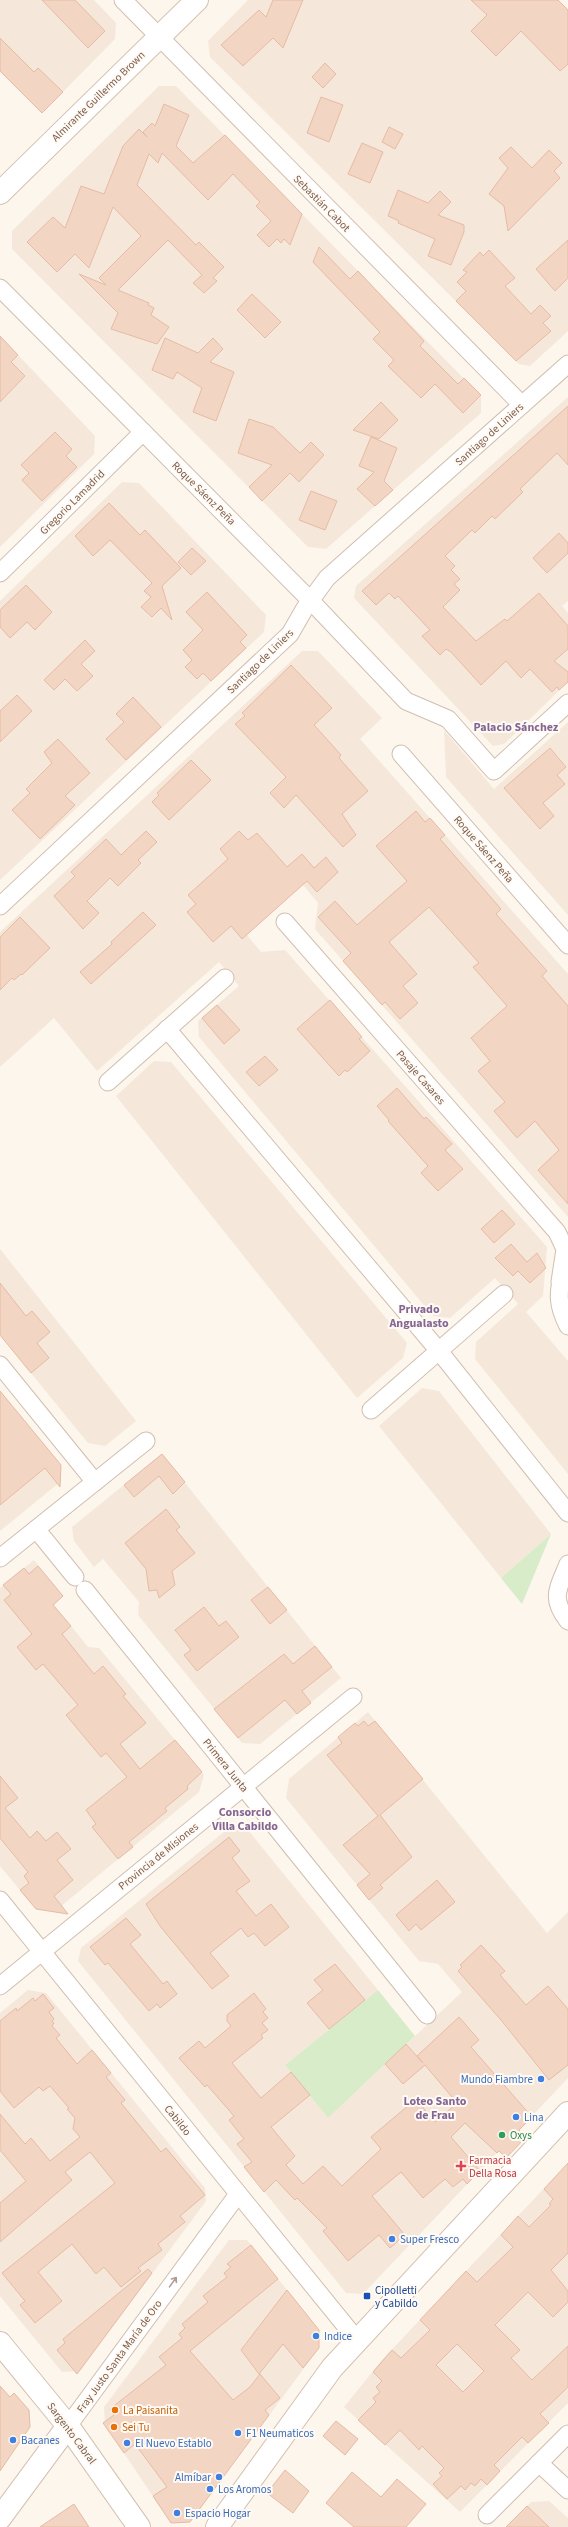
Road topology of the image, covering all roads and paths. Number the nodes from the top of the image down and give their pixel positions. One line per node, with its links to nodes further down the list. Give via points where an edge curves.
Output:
1 (123, 0): 3 (street, Sebastián Cabot)
2 (196, 0): 3 (main road, Almirante Guillermo Brown)
3 (159, 37): 4 (main road, Almirante Guillermo Brown); 7 (street, Sebastián Cabot)
4 (0, 193)
5 (0, 288): 8 (street, Roque Sáenz Peña)
6 (568, 364): 7 (street, Santiago de Liniers)
7 (522, 405): 10 (street, Santiago de Liniers, via 327,578)
8 (143, 432): 9 (street, Gregorio Lamadrid); 10 (street, Roque Sáenz Peña)
9 (0, 573)
10 (310, 600): 11 (street, Roque Sáenz Peña, via 406,701 448,719 494,771); 13 (street, Santiago de Liniers, via 290,634)
11 (568, 703)
12 (400, 754): 15 (street, Roque Sáenz Peña)
13 (0, 906)
14 (285, 922): 19 (street, Pasaje Casares)
15 (568, 945)
16 (225, 978): 17 (street)
17 (167, 1029): 18 (street); 24 (street)
18 (108, 1082)
19 (562, 1237): 21 (street, Pasaje Casares, via 565,1249)
20 (568, 1266): 21 (street, Pasaje Casares)
21 (560, 1282): 23 (street, Pasaje Casares, via 558,1297 561,1312)
22 (504, 1294): 24 (street)
23 (568, 1326)
24 (439, 1351): 26 (street); 29 (street)
25 (0, 1365): 28 (street)
26 (371, 1410)
27 (146, 1440): 28 (street)
28 (95, 1482): 30 (street)
29 (568, 1513)
30 (36, 1529): 31 (street); 35 (street, Primera Junta)
31 (0, 1558)
32 (568, 1564): 33 (street, via 558,1589 556,1603)
33 (568, 1621)
34 (353, 1697): 35 (street, Provincia de Misiones)
35 (243, 1786): 37 (street, Provincia de Misiones); 39 (street, Primera Junta)
36 (0, 1900): 37 (street, Cabildo)
37 (42, 1951): 38 (street, Provincia de Misiones); 41 (street, Cabildo)
38 (0, 1986)
39 (427, 2015)
40 (568, 2113): 42 (main road)
41 (238, 2194): 42 (street, Cabildo); 44 (street, Fray Justo Santa María de Oro, one-way to 41)
42 (357, 2340): 51 (main road, via 318,2385)
43 (0, 2343): 44 (main road, Sargento Cabral)
44 (68, 2426): 49 (main road, Fray Justo Santa María de Oro); 50 (main road, Sargento Cabral)
45 (568, 2434): 46 (street)
46 (539, 2463): 47 (street); 48 (street)
47 (568, 2490)
48 (487, 2515)
49 (0, 2518)
50 (139, 2527)
51 (217, 2527)

